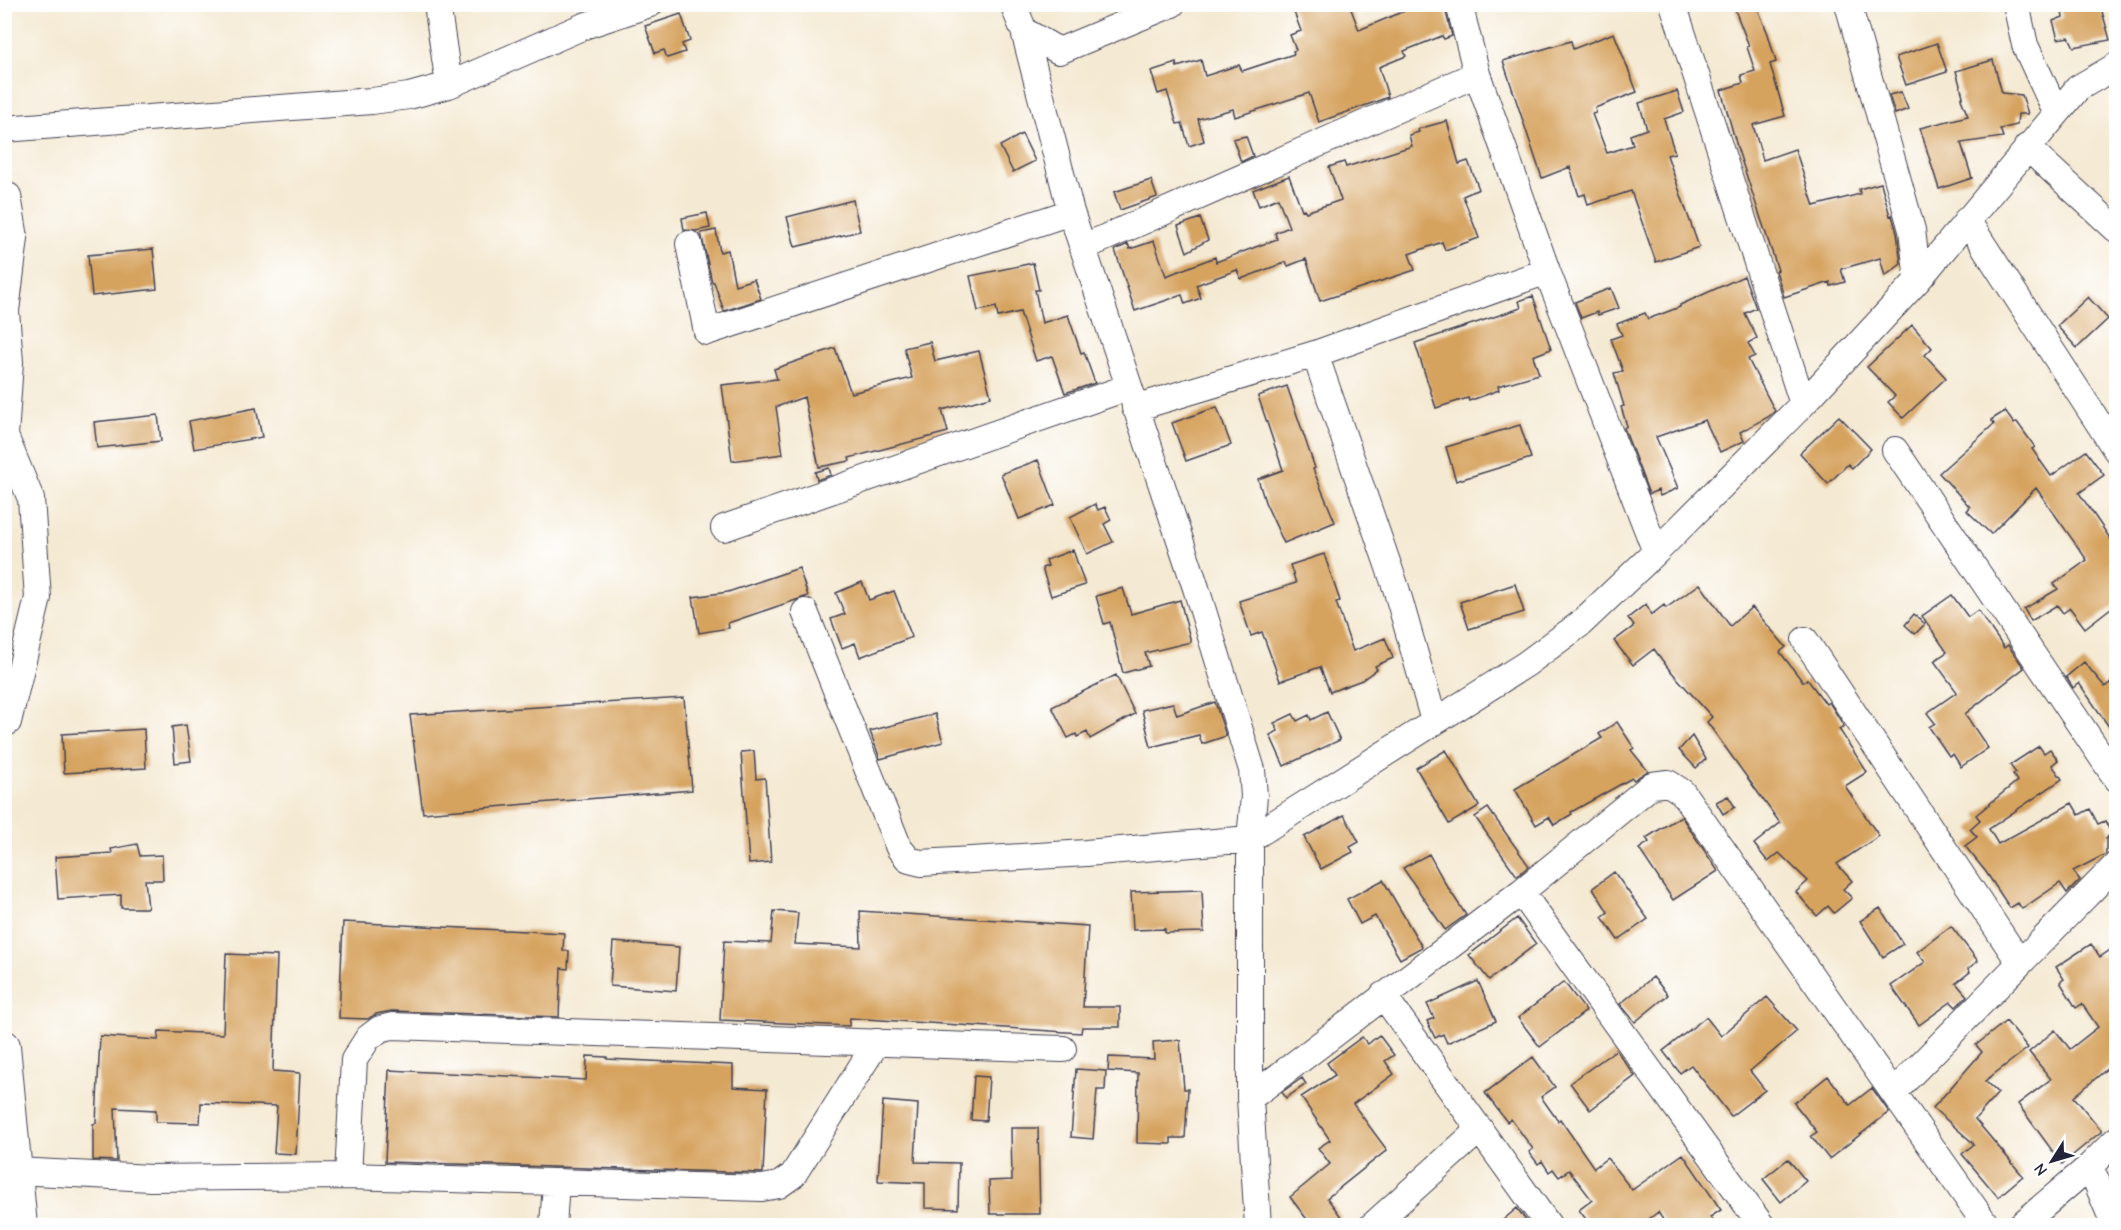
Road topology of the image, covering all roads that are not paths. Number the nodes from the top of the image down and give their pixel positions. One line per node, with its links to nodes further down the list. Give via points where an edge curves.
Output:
1 (437, 4): 12 (street)
2 (650, 4): 12 (street, via 585,26)
3 (1013, 4): 9 (street)
4 (1172, 4): 9 (street, via 1059,51)
5 (1459, 4): 11 (street)
6 (1672, 4): 28 (street)
7 (1848, 4): 20 (street)
8 (2016, 4): 13 (street, via 2025,45)
9 (1024, 31): 17 (street)
10 (2116, 66): 13 (street, via 2078,88)
11 (1477, 74): 22 (street); 24 (street)
12 (449, 85): 14 (street, via 372,101)
13 (2055, 112): 15 (street)
14 (4, 129)
15 (2027, 147): 18 (street); 19 (street)
16 (4, 195): 36 (street, via 9,196 15,238 6,311 10,362 5,436 32,499 38,598)
17 (1071, 212): 21 (street, via 707,332); 22 (street)
18 (1967, 220): 23 (street); 30 (street)
19 (2116, 229)
20 (1912, 230): 23 (street); 25 (street)
21 (689, 244)
22 (1084, 247): 27 (street)
23 (1944, 248): 25 (street)
24 (1548, 272): 26 (street); 32 (street)
25 (1918, 280): 28 (street)
26 (1316, 354): 27 (street); 35 (street, via 1395,588)
27 (1132, 398): 31 (street); 38 (street, via 1252,770)
28 (1803, 404): 32 (street)
29 (1894, 450): 37 (street)
30 (2116, 450)
31 (724, 528)
32 (1656, 552): 35 (street, via 1580,624)
33 (805, 612): 38 (street, via 899,848 909,860 921,863 1086,853)
34 (1804, 640): 41 (street)
35 (1434, 721): 38 (street)
36 (8, 722)
37 (2116, 778)
38 (1250, 838): 47 (street)
39 (2116, 866): 41 (street)
40 (1521, 891): 42 (street); 46 (street, via 1652,785 1668,783 1682,792); 59 (street)
41 (2020, 963): 46 (street)
42 (1383, 995): 47 (street); 48 (street)
43 (878, 1042): 45 (street); 52 (street, via 392,1026 380,1029 368,1038 354,1060); 53 (street, via 794,1175 779,1185 762,1188)
44 (4, 1046): 51 (main road)
45 (1063, 1048)
46 (1894, 1092): 60 (street)
47 (1250, 1098): 56 (street)
48 (1480, 1130): 57 (street); 58 (street)
49 (2116, 1140): 50 (street)
50 (2090, 1166): 61 (street); 62 (street)
51 (16, 1171): 52 (street, via 152,1178); 54 (main road)
52 (348, 1176): 53 (street)
53 (556, 1182): 55 (street)
54 (21, 1226)
55 (553, 1226)
56 (1258, 1226)
57 (1372, 1226)
58 (1549, 1226)
59 (1762, 1226)
60 (1988, 1226)
61 (2020, 1226)
62 (2115, 1226)

